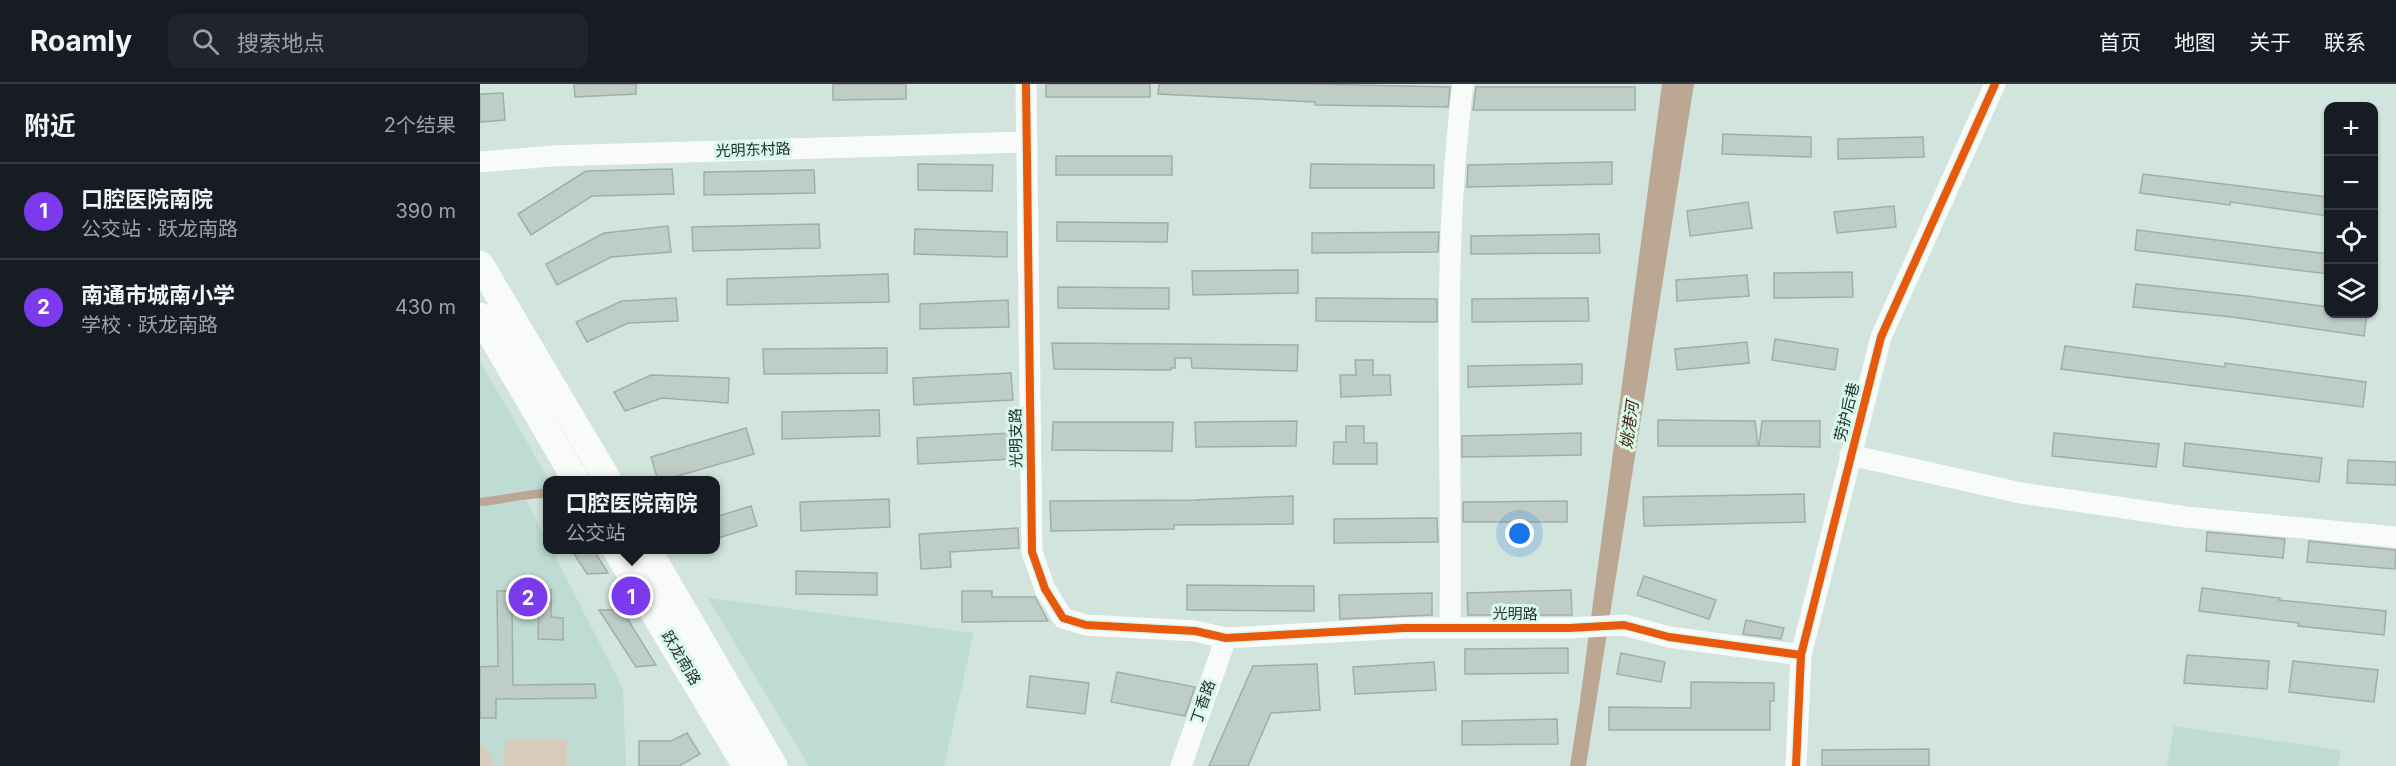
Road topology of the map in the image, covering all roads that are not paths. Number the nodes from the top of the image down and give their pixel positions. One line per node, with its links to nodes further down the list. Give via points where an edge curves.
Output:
1 (1026, 84): 4 (street, 光明支路)
2 (1462, 84): 14 (street, via 1452,212 1448,403)
3 (1995, 84): 8 (street, 劳护后巷, via 1881,337)
4 (1027, 142): 5 (street, 光明东村路, via 552,156); 15 (street, 光明支路, via 1032,552 1046,589 1063,618 1086,625 1195,631)
5 (480, 162)
6 (480, 264): 10 (main road)
7 (480, 316): 9 (main road)
8 (1850, 455): 11 (street, via 2032,494 2186,517); 16 (street, 劳护后巷)
9 (574, 476)
10 (606, 476)
11 (2396, 537)
12 (619, 554): 17 (main road, 跃龙南路)
13 (651, 554): 18 (main road, 跃龙南路)
14 (1450, 627): 15 (street, 光明路); 16 (street, 光明路, via 1624,625 1669,638)
15 (1226, 638): 19 (street, 丁香路)
16 (1801, 655): 20 (street, 劳护后巷)
17 (746, 766)
18 (774, 766)
19 (1181, 766)
20 (1796, 766)

